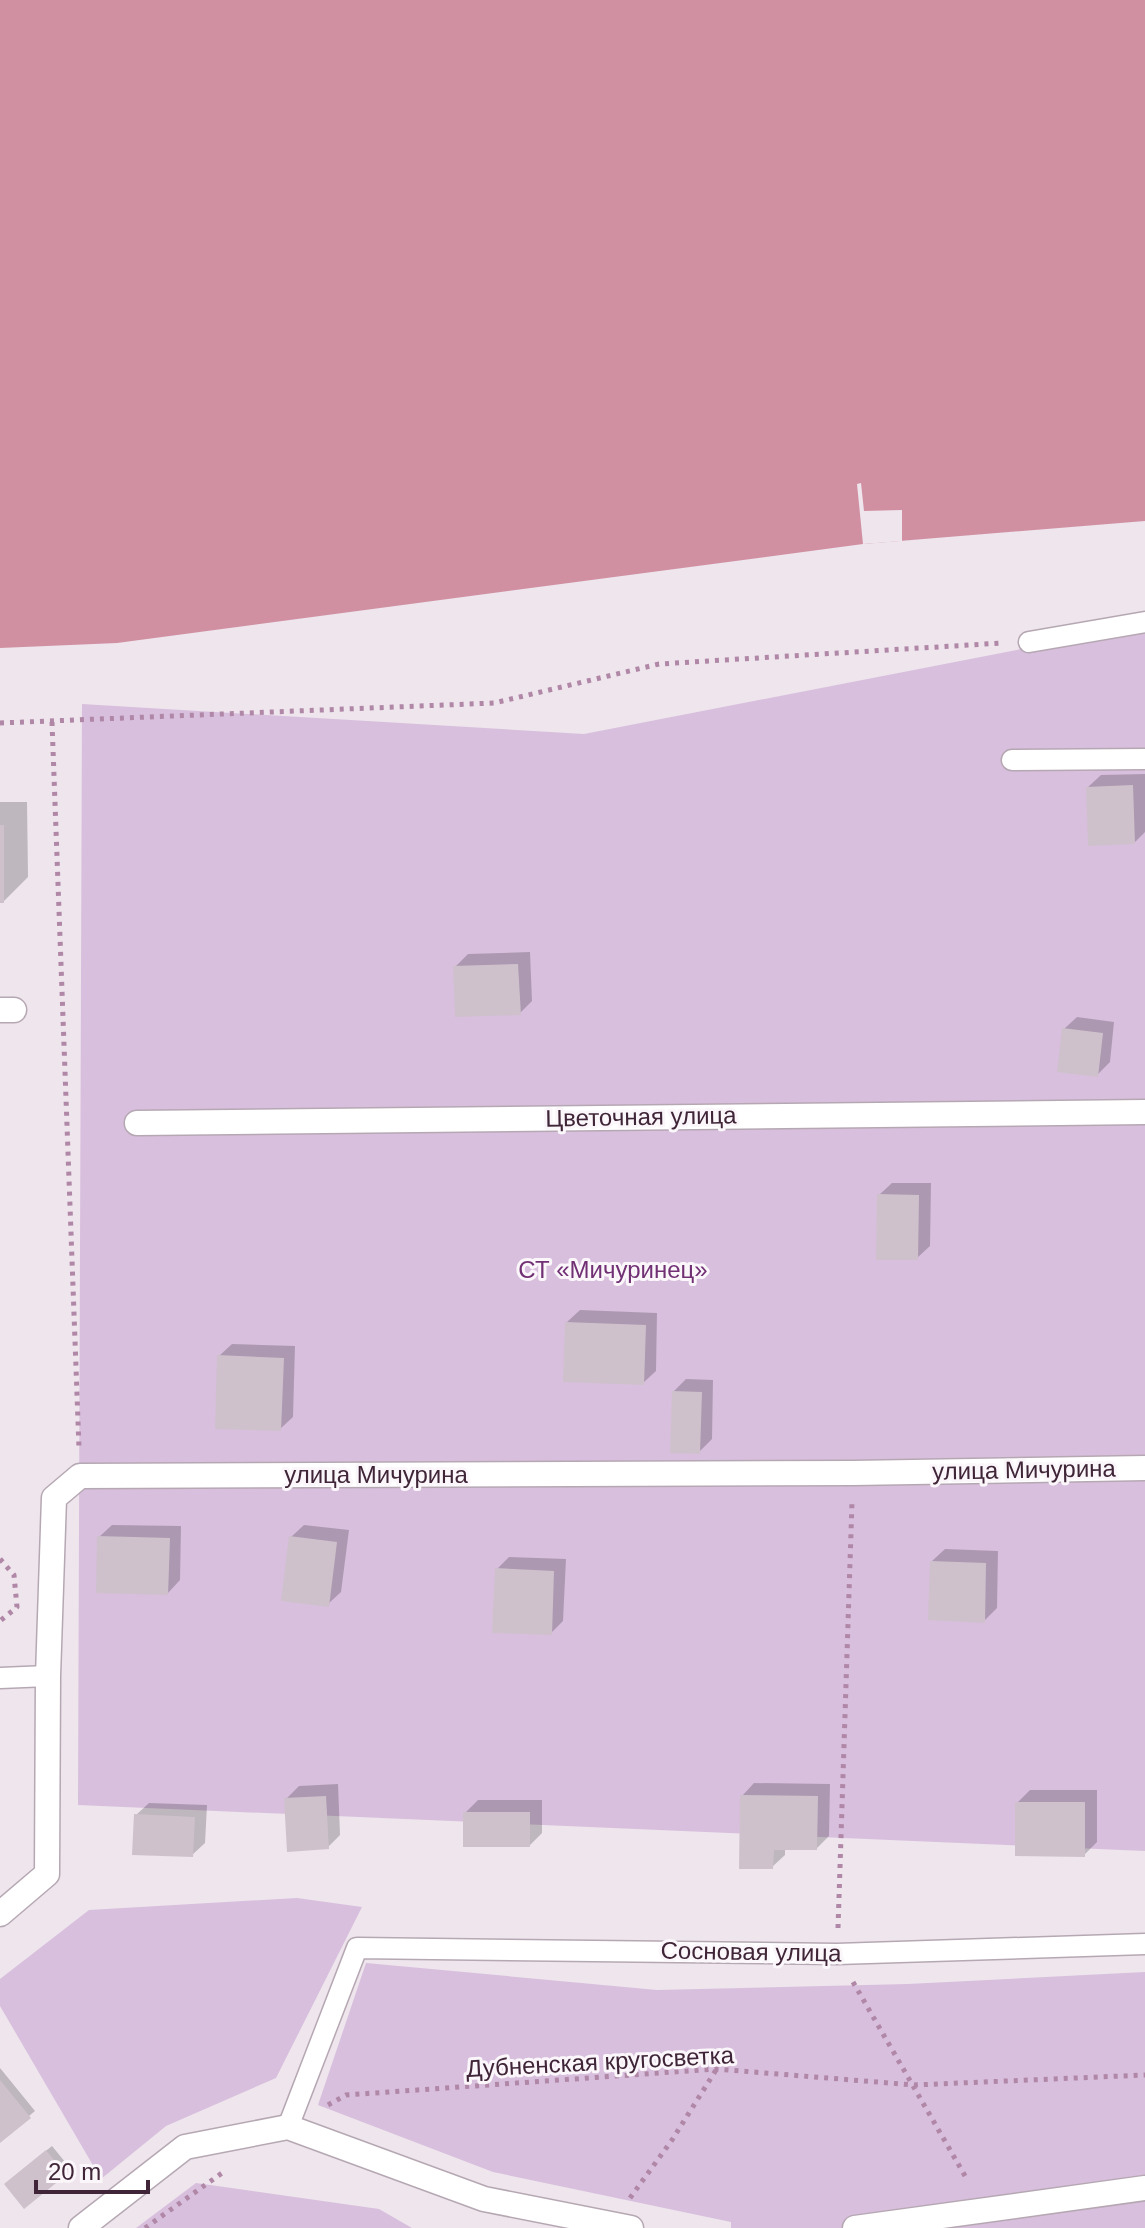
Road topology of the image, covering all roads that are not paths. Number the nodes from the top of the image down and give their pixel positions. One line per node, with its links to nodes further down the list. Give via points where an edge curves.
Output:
1 (1145, 622): 2 (lane)
2 (1029, 642)
3 (1145, 759): 4 (lane)
4 (1012, 760)
5 (1145, 1112): 6 (street, Цветочная улица)
6 (137, 1123)
7 (1145, 1468): 8 (street, улица Мичурина, via 80,1476 54,1498)
8 (48, 1676): 9 (lane); 10 (street, via 47,1874)
9 (0, 1678)
10 (0, 1914)
11 (1145, 1944): 12 (lane, Сосновая улица, via 837,1954 357,1948)
12 (288, 2127): 14 (street, via 484,2199); 15 (street, via 185,2147)
13 (1145, 2188): 16 (street)
14 (621, 2226)
15 (81, 2228)
16 (855, 2228)

